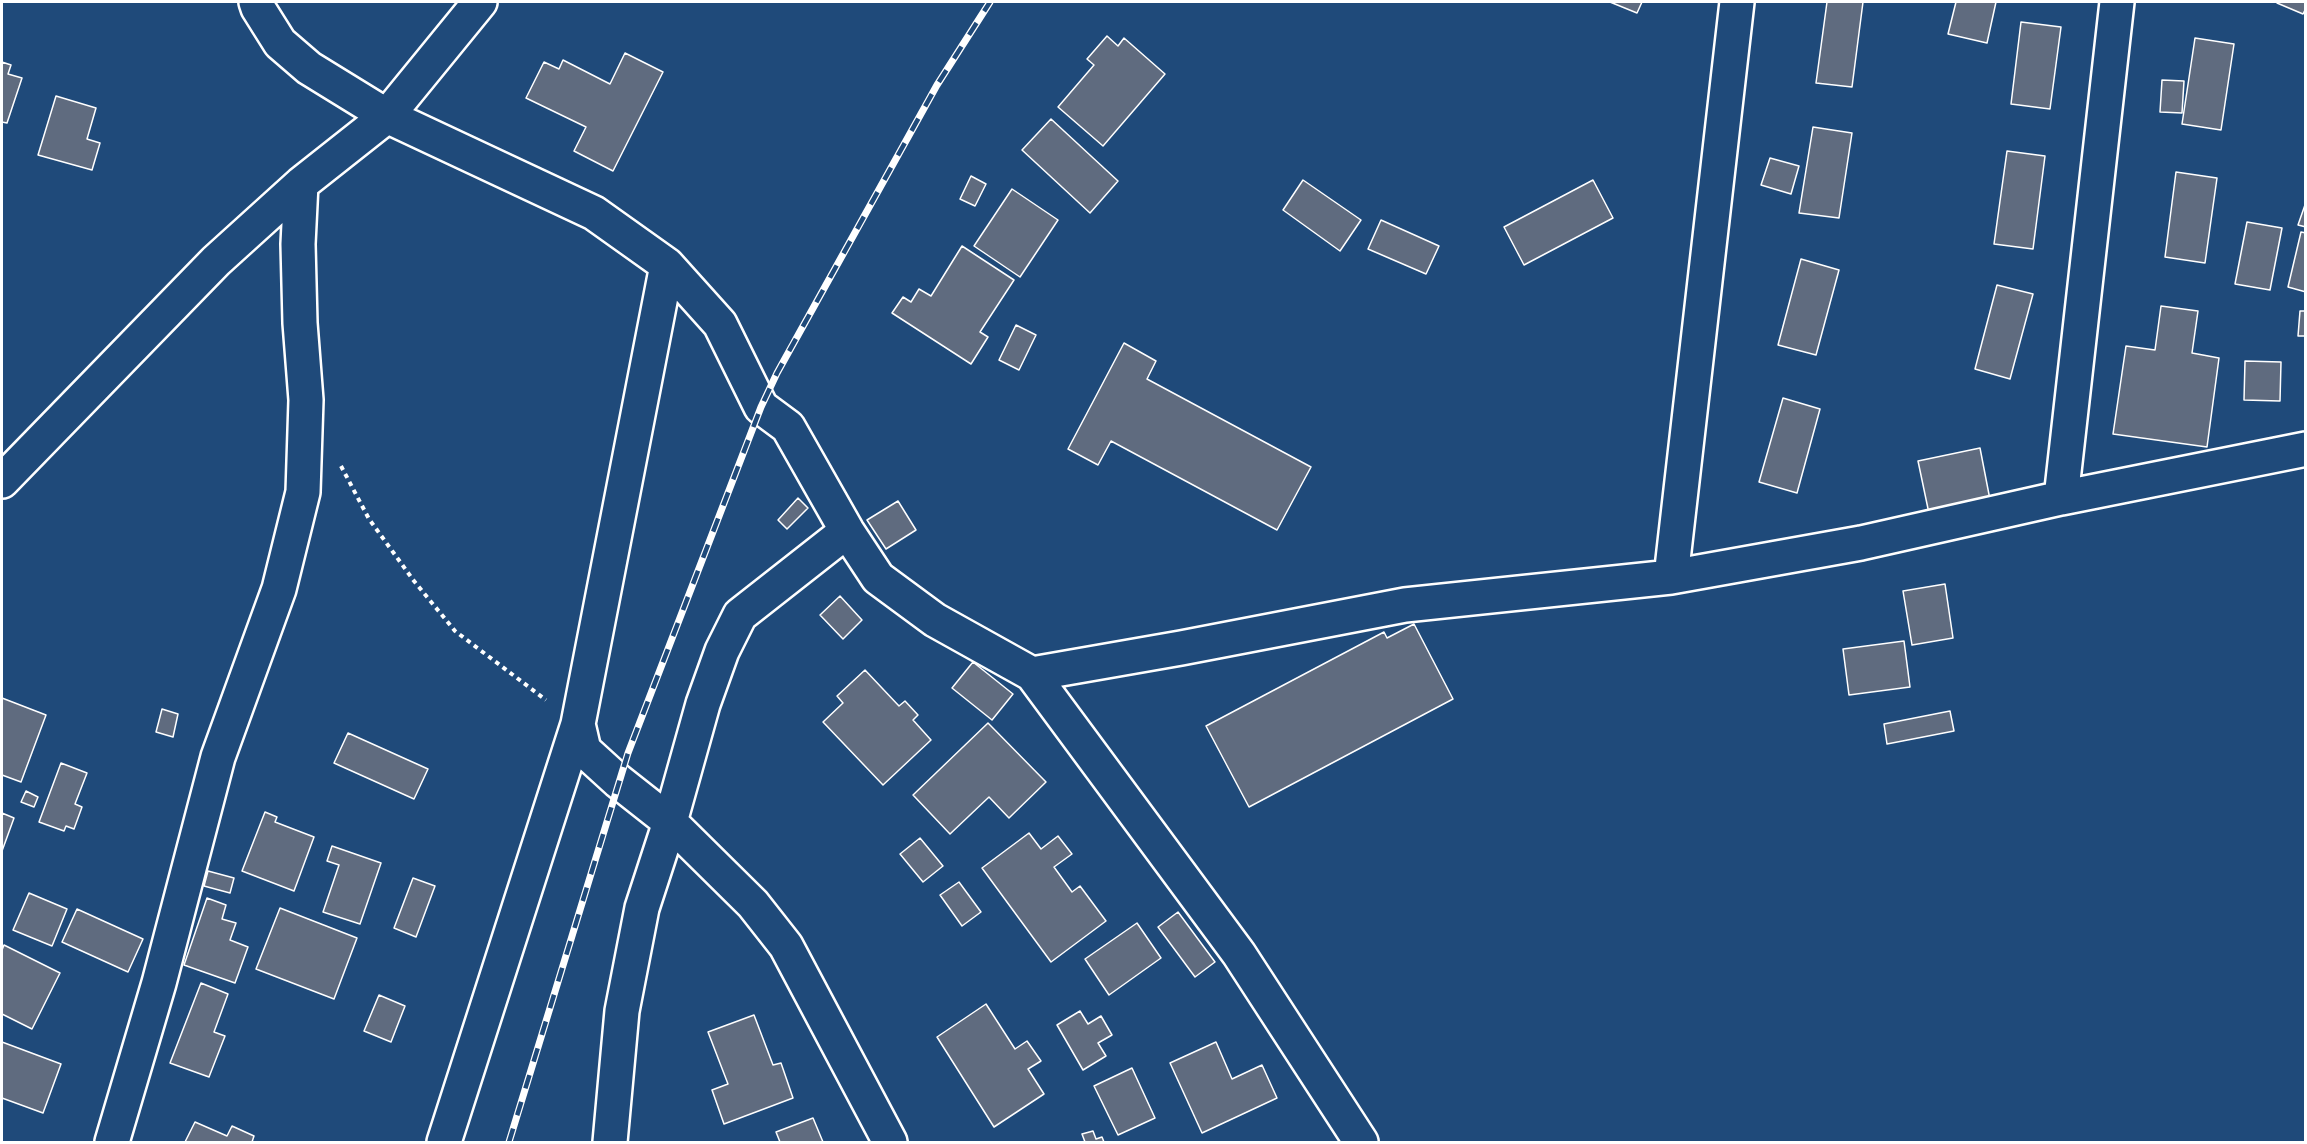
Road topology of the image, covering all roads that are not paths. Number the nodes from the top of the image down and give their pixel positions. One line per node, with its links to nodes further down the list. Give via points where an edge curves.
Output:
1 (256, 2): 5 (street, via 280,43 309,68)
2 (480, 2): 5 (street)
3 (1737, 2): 12 (street)
4 (2117, 2): 10 (street)
5 (387, 116): 6 (street); 7 (street, via 594,213)
6 (301, 184): 9 (street, via 216,261); 16 (street, via 298,244 306,400 303,492 279,589 218,757)
7 (667, 265): 11 (street, via 720,324 761,407 788,427); 14 (street)
8 (2306, 449): 10 (street)
9 (2, 481)
10 (2061, 498): 12 (street, via 1861,543)
11 (848, 531): 13 (street, via 878,578 935,620); 15 (street, via 740,615 703,704)
12 (1671, 577): 13 (street, via 1405,605)
13 (1032, 674): 20 (street, via 1239,954)
14 (578, 724): 15 (street, via 584,750); 17 (street)
15 (670, 822): 18 (street, via 642,908 622,1011); 19 (street, via 753,904 786,946)
16 (112, 1143)
17 (444, 1143)
18 (610, 1143)
19 (890, 1143)
20 (1362, 1143)

